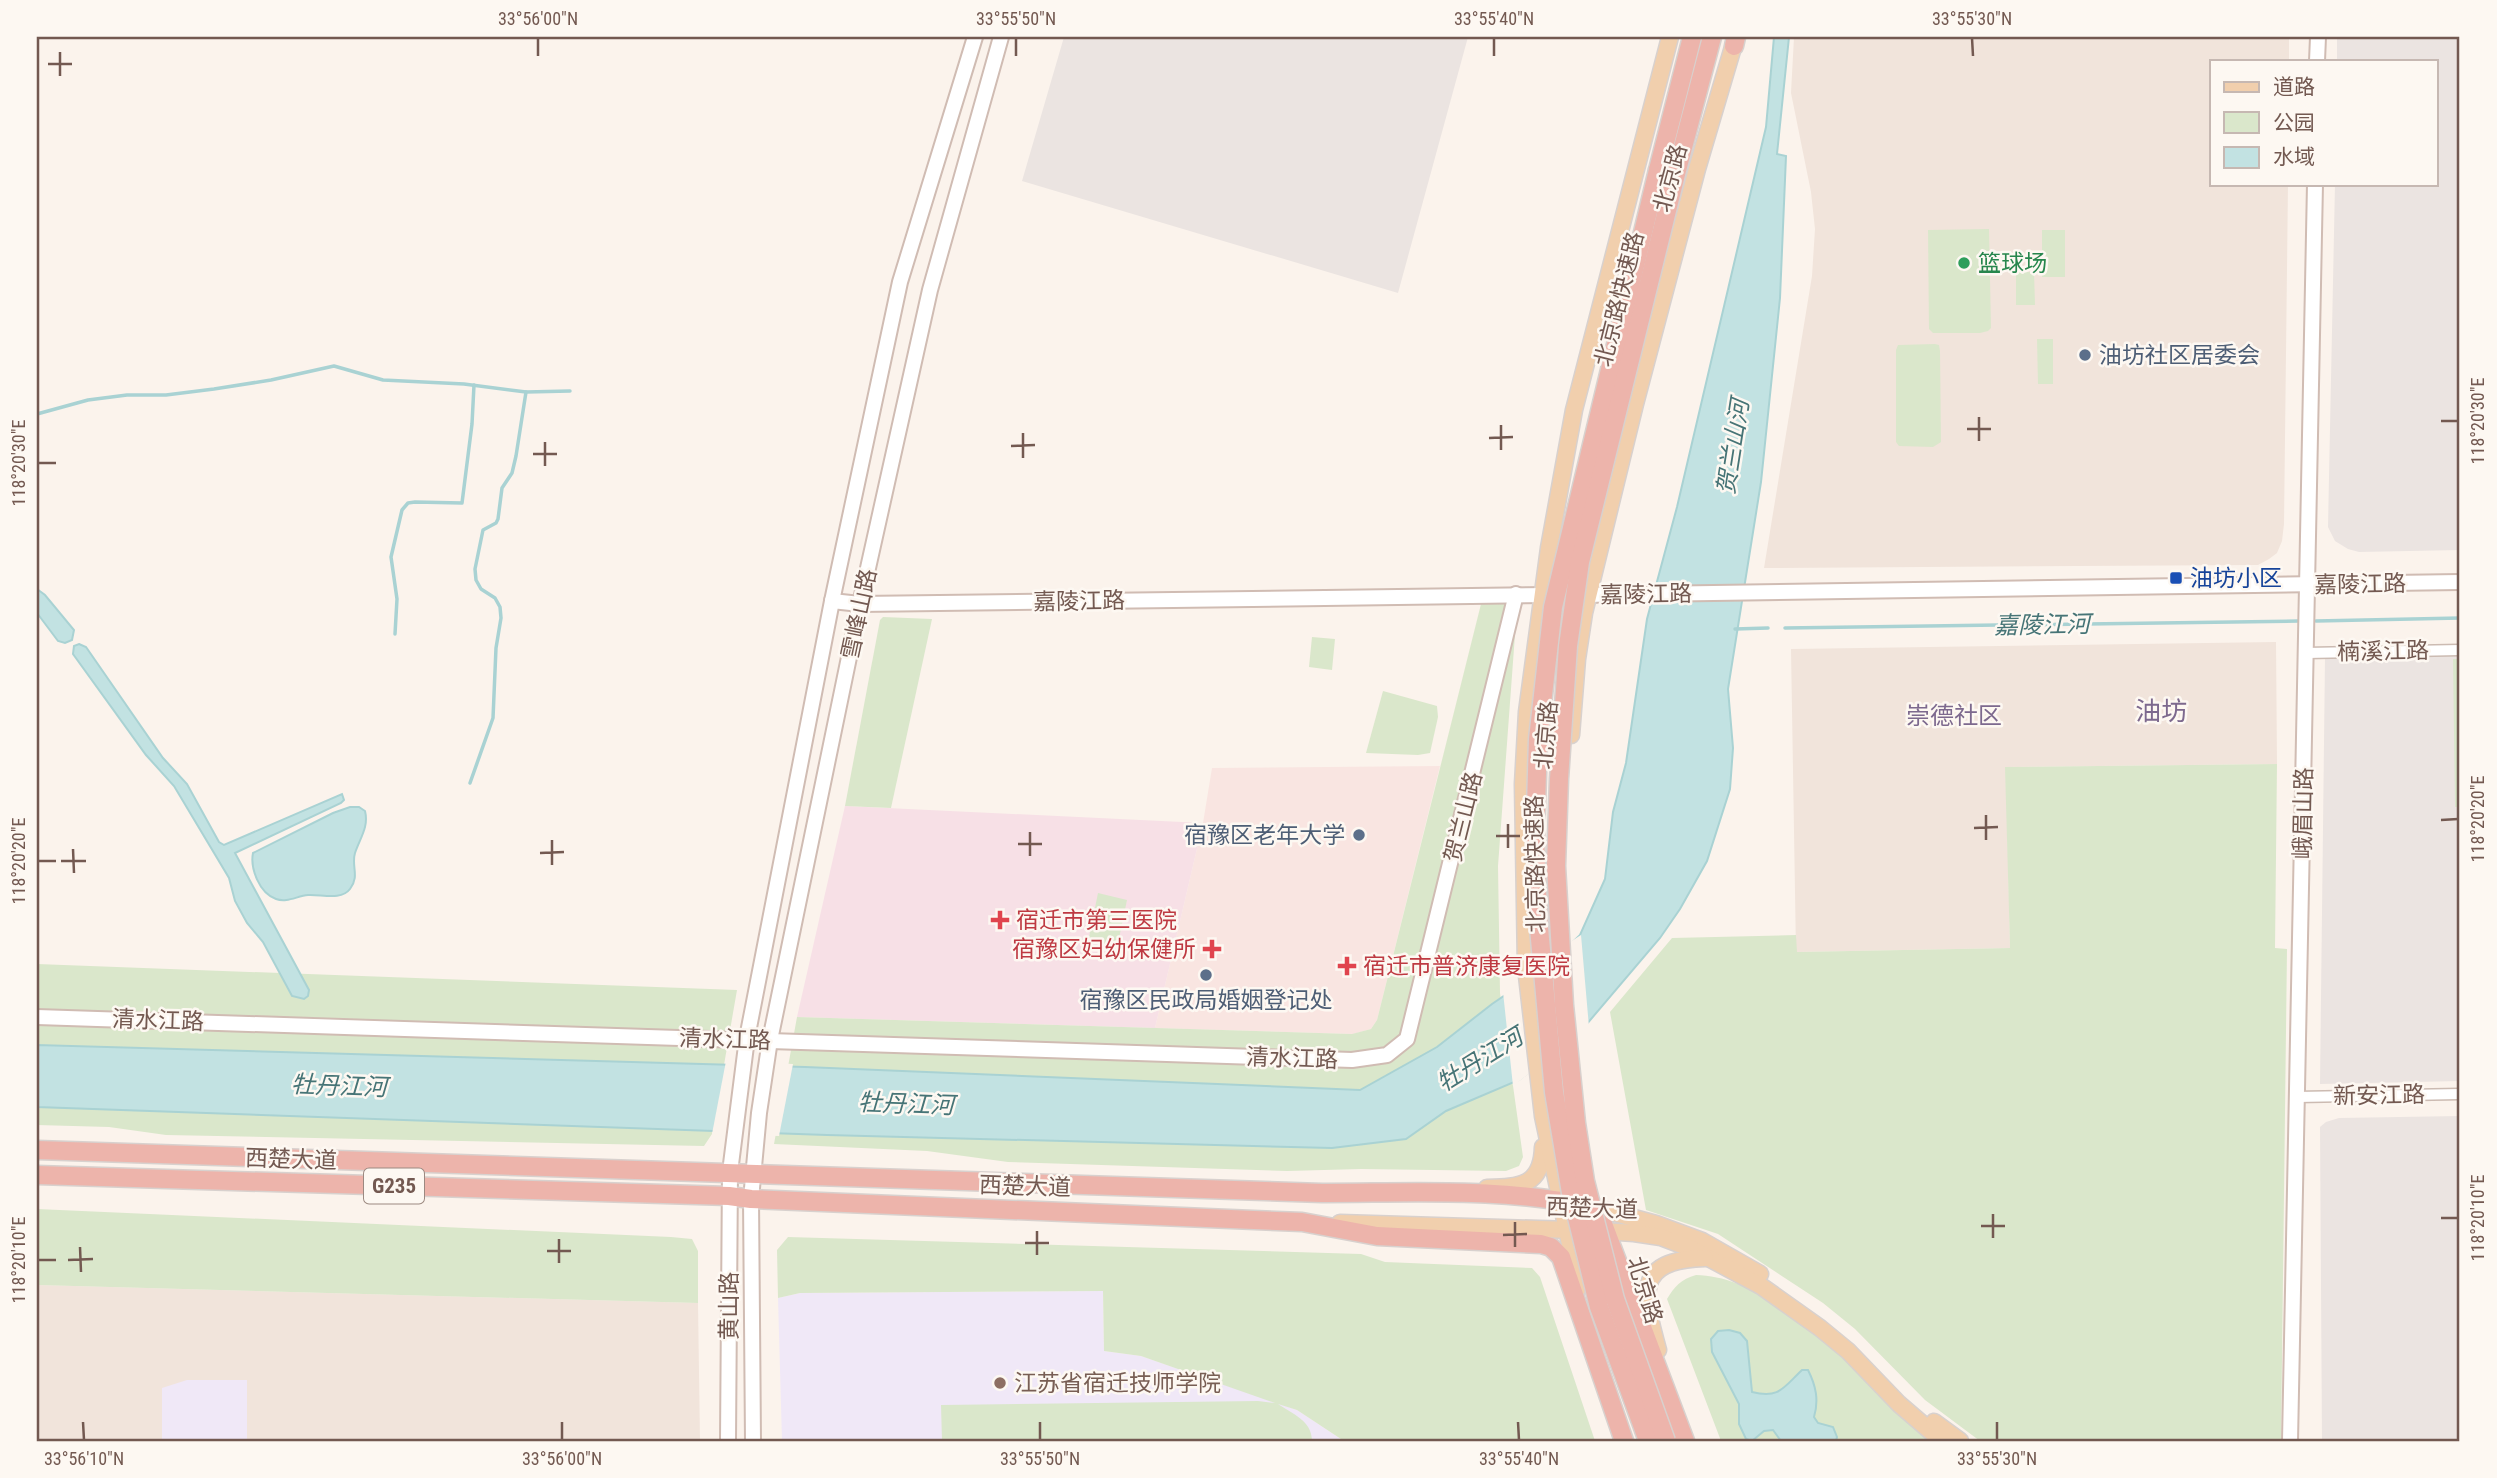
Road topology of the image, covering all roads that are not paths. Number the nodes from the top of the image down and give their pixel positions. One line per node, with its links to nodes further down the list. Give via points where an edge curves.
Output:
1 (975, 37): 15 (street, 雪峰山路, via 900,282)
2 (1001, 37): 16 (street, 雪峰山路, via 930,290)
3 (1670, 37): 14 (main road, 北京路, via 1574,410)
4 (1692, 37): 45 (highway, 北京路快速路, bridge, via 1553,607 1538,739 1538,917 1554,1092 1571,1193 1599,1307)
5 (1712, 37): 46 (highway, 北京路快速路, bridge, via 1580,562 1568,646 1556,866 1564,1005 1585,1181 1615,1298)
6 (2318, 37): 8 (street)
7 (1735, 40): 13 (main road, 北京路, via 1638,391)
8 (2318, 60)
9 (2315, 186): 11 (street, 峨眉山路)
10 (2460, 582): 11 (street, 嘉陵江路)
11 (2308, 586): 13 (street, 嘉陵江路); 18 (street, 峨眉山路)
12 (1516, 594): 14 (street, 嘉陵江路); 16 (street, 嘉陵江路); 21 (street, 贺兰山路)
13 (1589, 594): 14 (street, 嘉陵江路); 34 (main road, 北京路, bridge, via 1577,659 1566,796 1564,941 1583,1139)
14 (1543, 595): 25 (main road, 北京路, via 1532,659 1524,760 1526,967)
15 (832, 601): 16 (street, 嘉陵江路); 20 (street, 雪峰山路)
16 (860, 604): 22 (street, 雪峰山路)
17 (2460, 650): 18 (street, 楠溪江路)
18 (2306, 653): 24 (street, 峨眉山路)
19 (37, 1017): 20 (street, 清水江路)
20 (747, 1038): 22 (street, 清水江路); 27 (street, 雪峰山路)
21 (1407, 1038): 22 (street, 清水江路, via 1387,1055 1352,1060)
22 (770, 1040): 28 (street, 雪峰山路)
23 (2460, 1094): 24 (street, 新安江路)
24 (2297, 1097): 51 (street, 峨眉山路)
25 (1543, 1116): 30 (main road, via 1542,1164 1536,1176 1523,1184); 33 (main road, 北京路)
26 (37, 1150): 27 (highway, 西楚大道 / G235)
27 (730, 1172): 28 (highway, G235); 31 (street, 黄山路)
28 (753, 1174): 30 (highway, 西楚大道); 32 (street, 雪峰山路)
29 (37, 1175): 31 (highway, 西楚大道 / G235)
30 (1301, 1192): 33 (highway, 西楚大道, via 1512,1194)
31 (729, 1196): 32 (highway, 西楚大道 / G235); 41 (street, 黄山路)
32 (751, 1199): 35 (highway, 西楚大道); 42 (street, 黄山路)
33 (1559, 1199): 34 (highway, 西楚大道); 36 (main road, 北京路)
34 (1598, 1208): 37 (highway); 50 (main road, 西楚大道, via 1702,1241 1765,1277 1843,1335 1898,1391)
35 (1303, 1222): 36 (main road, 西楚大道); 43 (highway, via 1377,1236 1551,1247 1561,1256)
36 (1566, 1231): 37 (main road, 西楚大道); 39 (main road, 北京路)
37 (1605, 1232): 38 (main road, 西楚大道, via 1661,1237); 40 (highway); 47 (main road, 北京路, via 1625,1314)
38 (1705, 1258): 40 (main road, via 1664,1265 1648,1286 1647,1301); 49 (main road, 西楚大道, via 1760,1286 1820,1328)
39 (1593, 1335): 43 (highway); 44 (main road, 北京路)
40 (1673, 1410): 48 (highway)
41 (728, 1441)
42 (753, 1441)
43 (1625, 1441)
44 (1632, 1441)
45 (1648, 1441)
46 (1666, 1441)
47 (1676, 1441)
48 (1685, 1441)
49 (1942, 1441)
50 (1960, 1441)
51 (2290, 1441)

